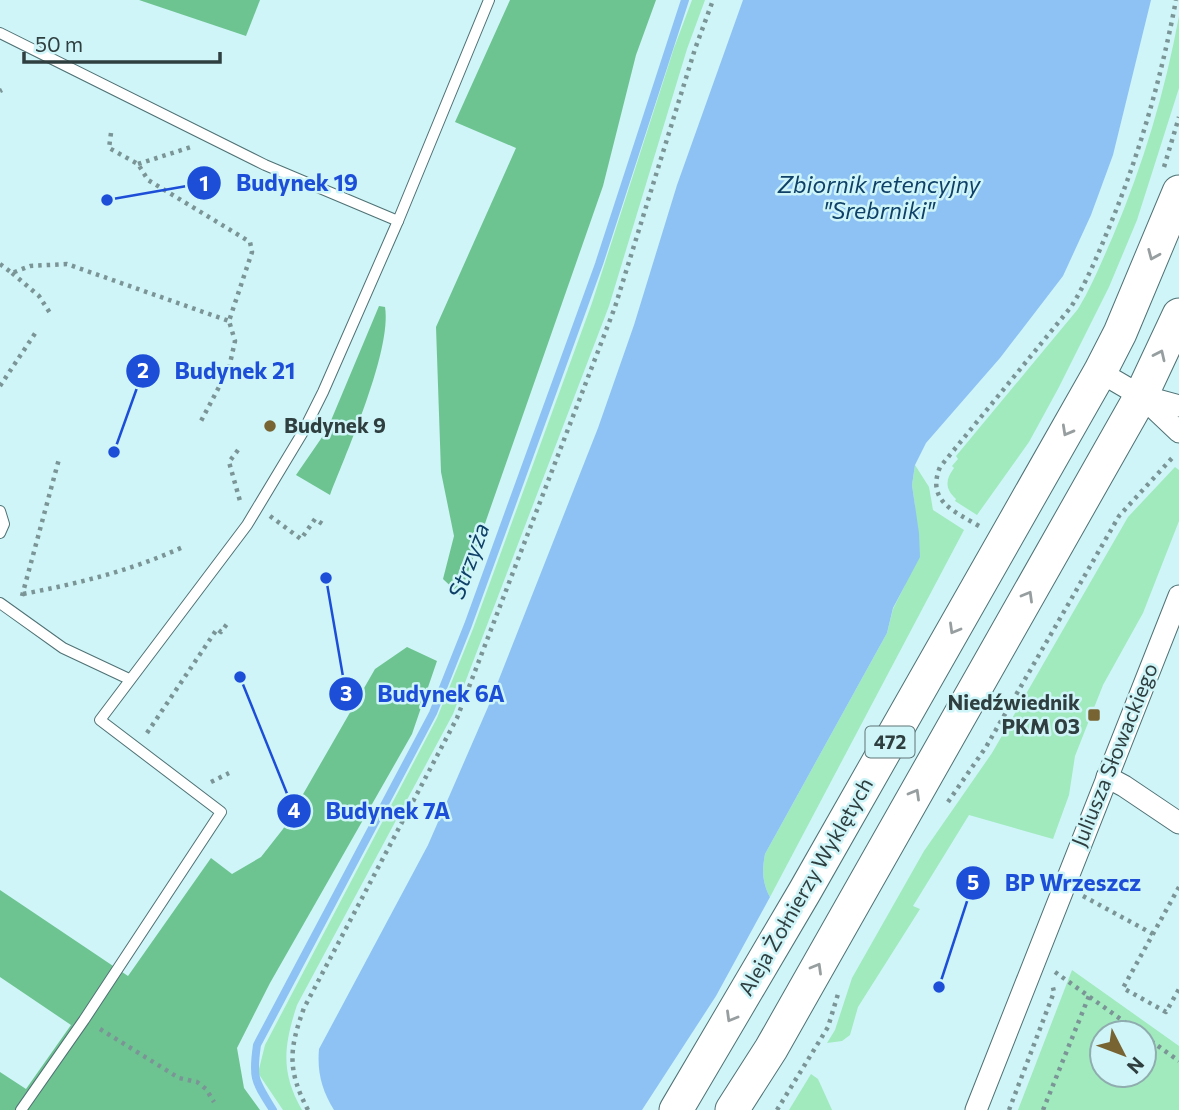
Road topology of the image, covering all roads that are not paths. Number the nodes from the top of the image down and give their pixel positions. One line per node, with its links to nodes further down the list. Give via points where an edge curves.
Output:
1 (489, 0): 4 (lane)
2 (0, 33): 4 (lane, via 265,165)
3 (1179, 192): 6 (main road, 472, one-way to 6)
4 (398, 221): 14 (lane, via 303,432 247,525)
5 (1179, 315): 7 (main road, 472, one-way to 5)
6 (1100, 372): 7 (street); 18 (main road, Aleja Żołnierzy Wyklętych / 472, one-way to 18)
7 (1141, 396): 8 (street); 9 (street); 19 (main road, 472, one-way to 7, via 771,1049)
8 (1179, 406)
9 (1179, 432)
10 (0, 511): 11 (lane, via 4,524)
11 (0, 533)
12 (1179, 596): 15 (street, Juliusza Słowackiego)
13 (0, 603): 14 (lane, via 63,648)
14 (130, 679): 17 (lane, via 100,720 221,812)
15 (1107, 777): 16 (street); 20 (street, Juliusza Słowackiego)
16 (1179, 823)
17 (21, 1110)
18 (676, 1110)
19 (732, 1110)
20 (976, 1110)

